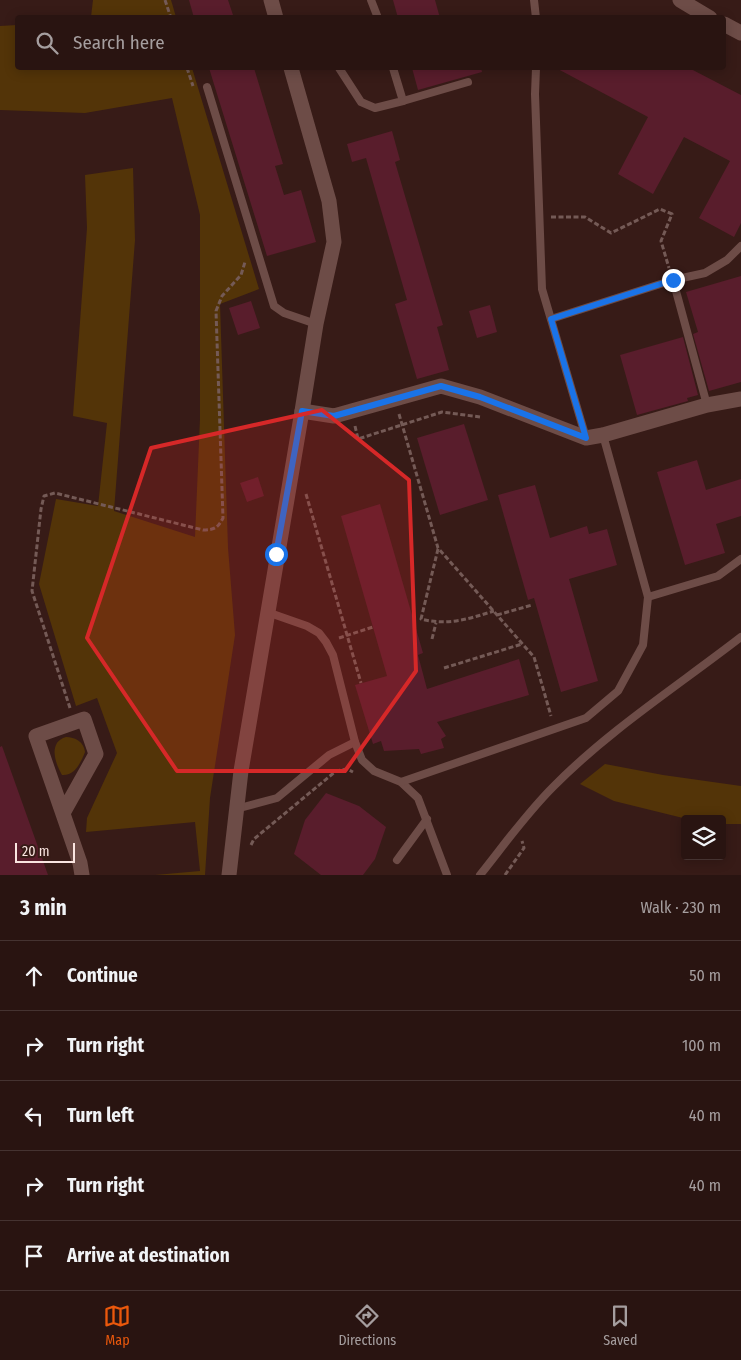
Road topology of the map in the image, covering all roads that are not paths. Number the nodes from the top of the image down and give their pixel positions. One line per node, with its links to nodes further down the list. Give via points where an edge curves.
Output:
1 (271, 0): 5 (street)
2 (371, 0): 6 (lane)
3 (534, 0): 7 (lane)
4 (680, 0): 8 (street)
5 (275, 15)
6 (377, 15)
7 (536, 15)
8 (705, 15)
9 (726, 25): 10 (street)
10 (741, 34)
11 (292, 70): 21 (street, via 329,201 334,242)
12 (339, 70): 17 (lane, via 361,102 375,108)
13 (394, 70): 17 (lane)
14 (536, 70): 20 (lane, via 542,290)
15 (468, 82): 17 (lane)
16 (207, 87): 21 (lane, via 274,306)
17 (403, 102)
18 (741, 246): 19 (lane, via 727,260 705,273)
19 (673, 280): 20 (lane); 23 (lane)
20 (551, 319): 26 (lane)
21 (316, 324): 24 (street)
22 (741, 399): 23 (street)
23 (707, 405): 25 (street)
24 (302, 411): 26 (street, via 334,416 441,386 480,397); 29 (street)
25 (603, 435): 26 (street); 28 (lane)
26 (586, 438)
27 (741, 559): 28 (lane, via 718,576)
28 (648, 597): 32 (lane, via 643,645 618,691 586,718)
29 (268, 612): 31 (lane, via 307,626 326,642 333,655); 33 (street)
30 (741, 636): 40 (lane, via 620,729 553,787)
31 (355, 742): 32 (lane, via 368,766); 33 (lane, via 329,755 277,798)
32 (401, 782): 35 (lane, via 418,798)
33 (236, 809): 38 (street)
34 (63, 812): 34 (street, via 36,736 84,719 96,754); 37 (street)
35 (426, 820): 36 (lane); 39 (lane)
36 (397, 860)
37 (82, 875)
38 (229, 875)
39 (447, 875)
40 (480, 875)

